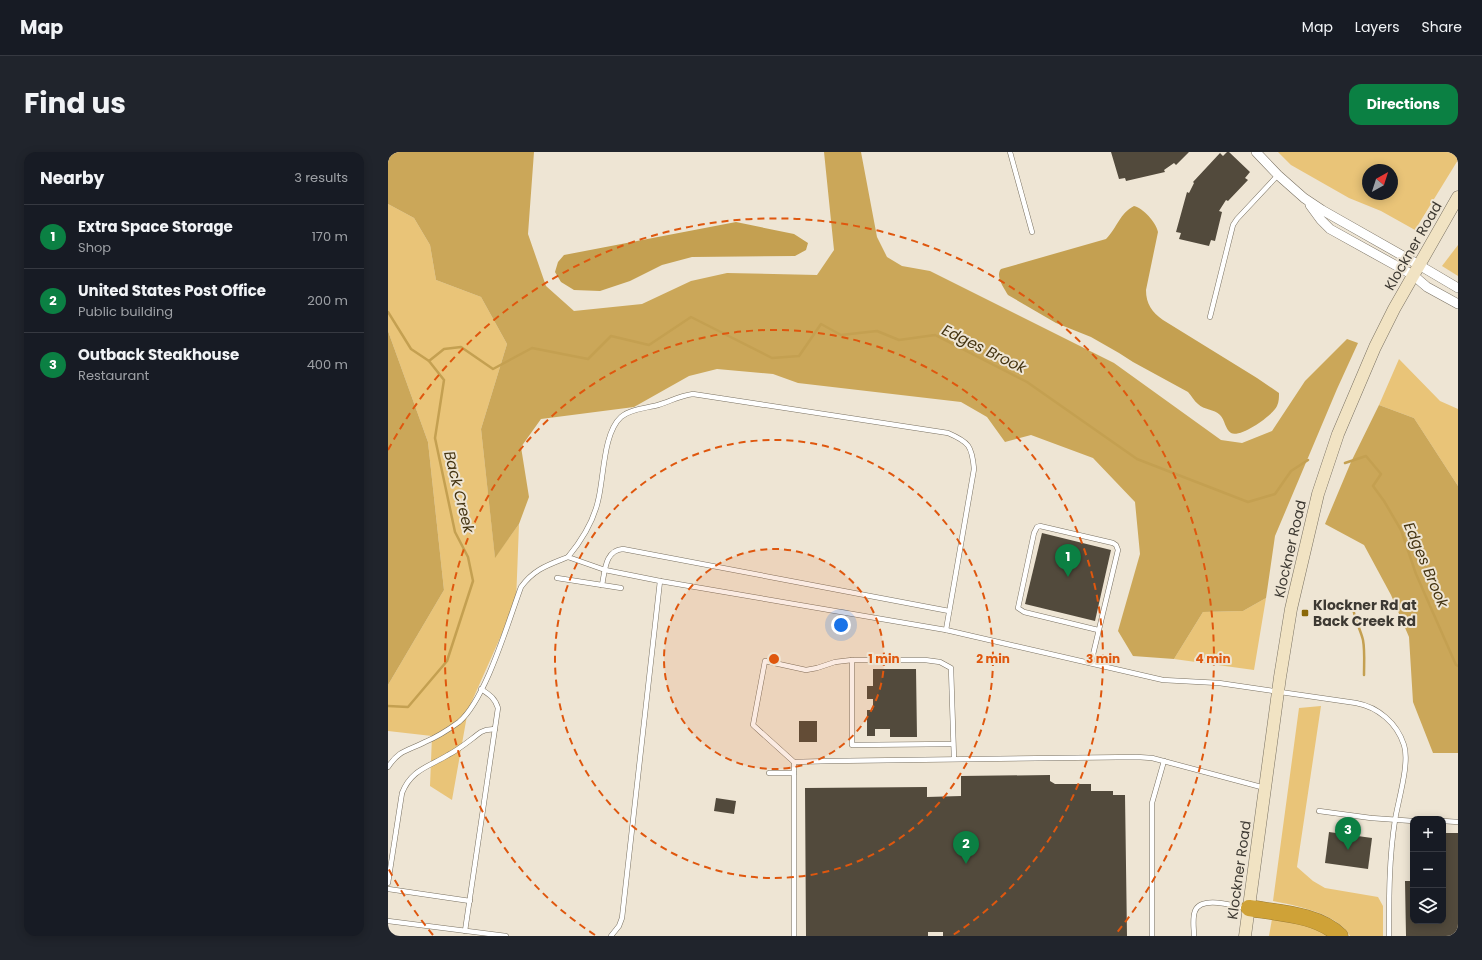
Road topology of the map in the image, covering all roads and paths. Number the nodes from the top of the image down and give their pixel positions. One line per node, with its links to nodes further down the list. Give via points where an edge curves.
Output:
1 (1010, 152): 6 (lane)
2 (1256, 152): 3 (street)
3 (1278, 175): 5 (street); 11 (lane, via 1233,225)
4 (1458, 197): 7 (main road, Klockner Road)
5 (1304, 198): 7 (street); 8 (street, via 1330,229)
6 (1032, 232)
7 (1419, 265): 8 (main road, Klockner Road); 9 (street)
8 (1413, 276): 10 (street); 24 (main road, Klockner Road, via 1375,346 1327,466 1296,581)
9 (1458, 288)
10 (1458, 304)
11 (1210, 317)
12 (568, 557): 13 (lane); 18 (lane, via 589,528 598,502 609,435 621,417 681,395 693,394 948,433 962,439 970,447 974,469); 23 (lane, via 536,571 521,588)
13 (605, 570): 15 (lane); 16 (lane); 18 (lane, via 612,552 623,549)
14 (557, 578): 16 (lane)
15 (660, 580): 19 (lane); 46 (lane, via 622,918)
16 (602, 585): 17 (lane)
17 (621, 588)
18 (949, 610): 19 (lane)
19 (946, 630): 22 (lane)
20 (1098, 630): 20 (lane, via 1118,554 1117,547 1037,527 1018,608); 22 (lane)
21 (852, 660): 26 (lane, via 925,660 940,662 951,668); 26 (lane, via 852,745); 29 (lane, via 806,670 765,661 753,725)
22 (1091, 663): 24 (lane, via 1164,680 1219,683)
23 (481, 689): 25 (lane, via 496,701 498,708); 30 (lane, via 474,703 460,720 424,743 406,749)
24 (1278, 692): 33 (main road, Klockner Road); 35 (lane, via 1364,704 1388,718 1405,746 1406,762)
25 (495, 729): 39 (lane, via 481,732 449,755 414,774 406,783 402,793); 41 (lane)
26 (953, 744): 27 (lane)
27 (954, 759): 28 (lane, via 1137,757); 29 (lane)
28 (1164, 761): 33 (lane); 48 (lane, via 1152,803)
29 (794, 762): 32 (lane)
30 (388, 767)
31 (769, 773): 32 (lane)
32 (794, 773): 47 (lane)
33 (1265, 788): 42 (main road, Klockner Road)
34 (1319, 811): 35 (lane)
35 (1395, 821): 36 (lane); 52 (lane, via 1389,891)
36 (1410, 821)
37 (1446, 822): 38 (lane)
38 (1458, 822)
39 (388, 883)
40 (388, 889): 41 (lane)
41 (470, 901): 44 (lane)
42 (1249, 908): 49 (lane, via 1207,902 1200,904 1194,917); 50 (main road, Klockner Road); 51 (highway, via 1312,919 1332,928)
43 (388, 921): 44 (lane)
44 (466, 931): 45 (lane)
45 (506, 936)
46 (611, 936)
47 (794, 936)
48 (1152, 936)
49 (1194, 936)
50 (1245, 936)
51 (1340, 936)
52 (1389, 936)

